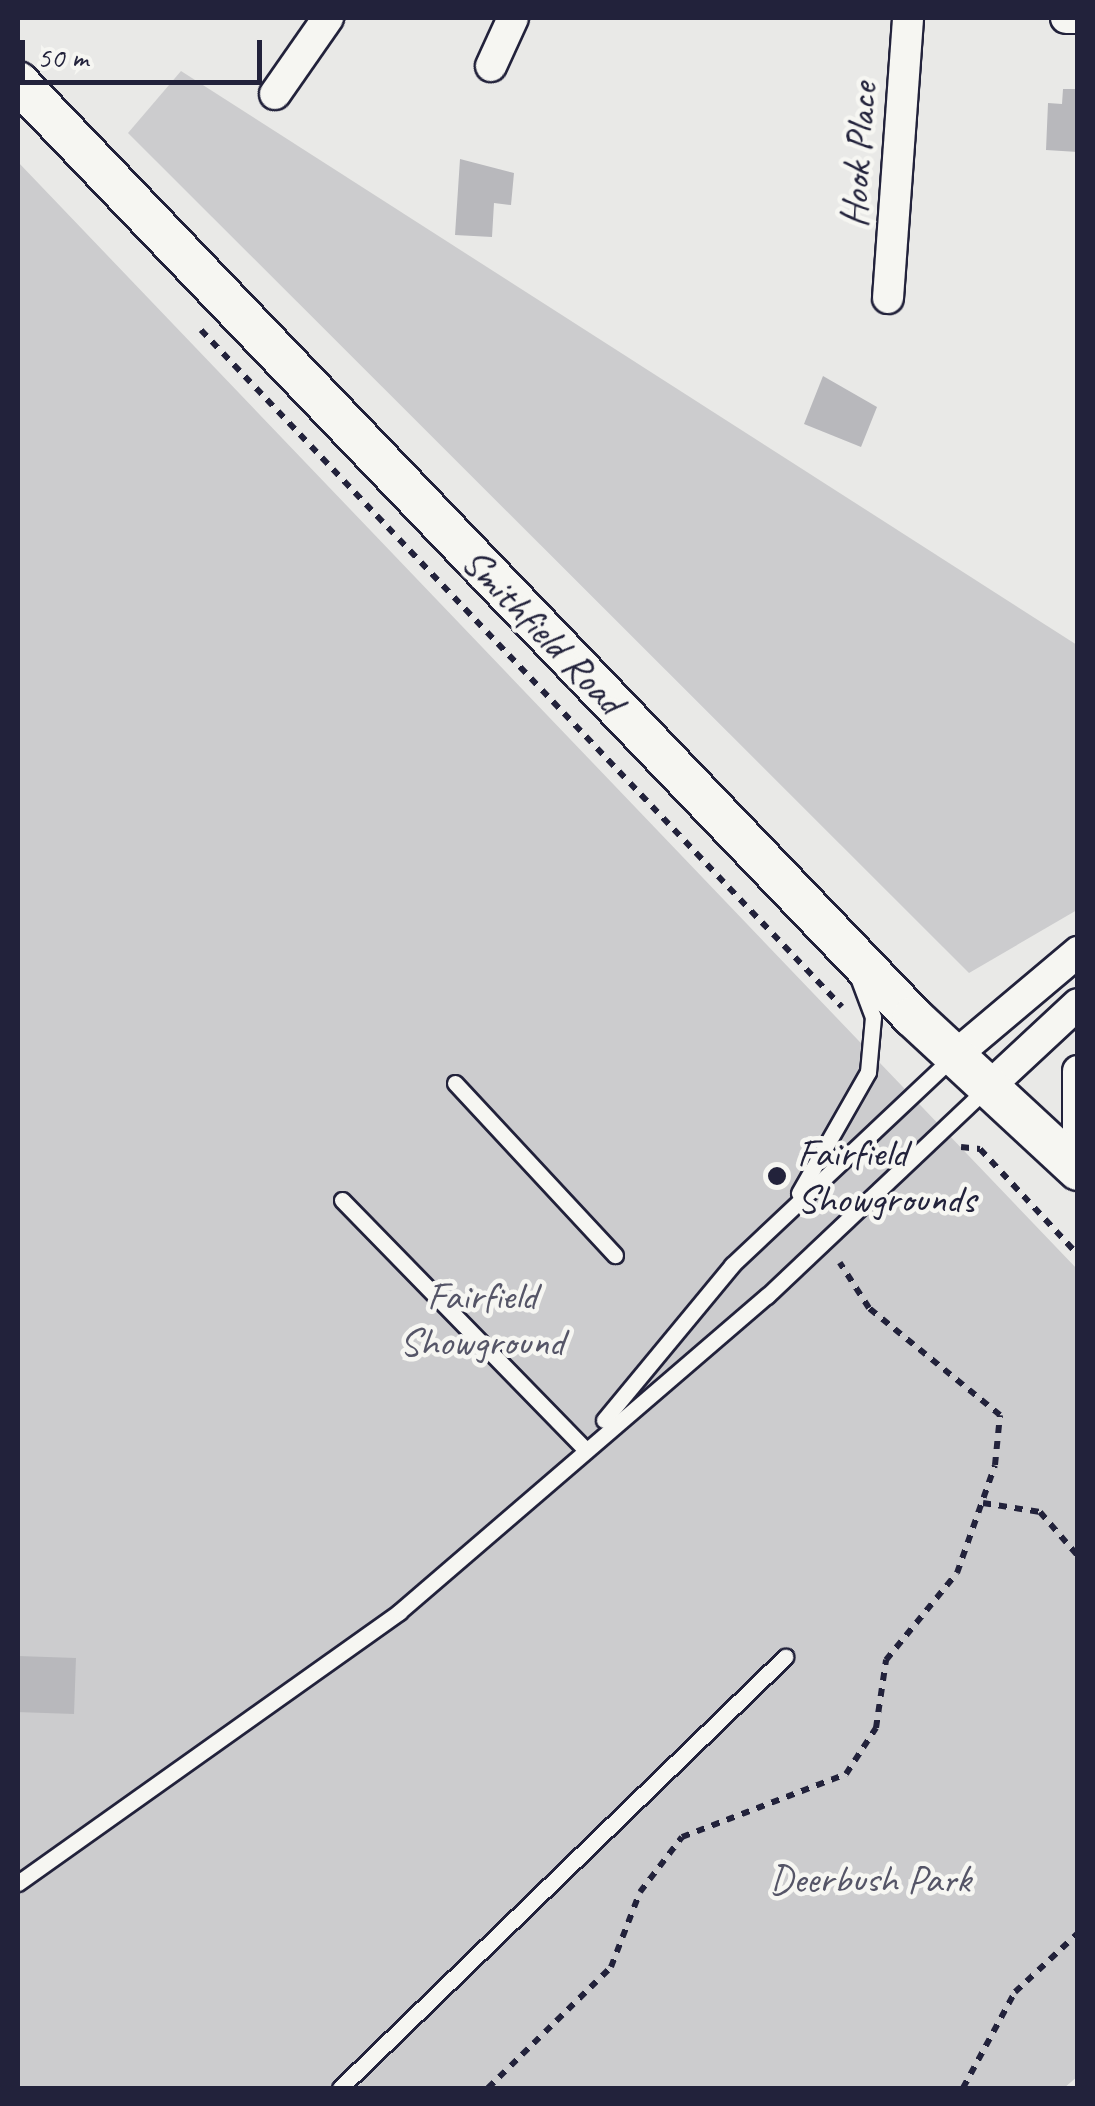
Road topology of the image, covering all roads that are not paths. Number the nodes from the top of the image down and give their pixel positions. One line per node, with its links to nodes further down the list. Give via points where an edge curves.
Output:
1 (328, 18): 8 (street)
2 (513, 18): 6 (street)
3 (908, 18): 9 (street, Hook Place)
4 (1066, 18): 5 (street)
5 (1078, 18)
6 (491, 66)
7 (18, 82): 10 (main road, Smithfield Road)
8 (275, 94)
9 (888, 298)
10 (848, 949): 13 (main road, Smithfield Road); 20 (lane, via 873,1017 868,1072)
11 (1078, 952): 13 (street)
12 (1078, 1004): 16 (street)
13 (958, 1053): 16 (main road, Smithfield Road); 20 (lane)
14 (1078, 1070): 17 (street)
15 (454, 1082): 21 (lane)
16 (992, 1084): 18 (main road, Smithfield Road); 22 (lane, via 767,1296)
17 (1078, 1138)
18 (1078, 1170)
19 (342, 1200): 22 (lane)
20 (783, 1217): 22 (lane, via 732,1265)
21 (615, 1255)
22 (583, 1446): 24 (lane, via 399,1612)
23 (785, 1658): 25 (lane)
24 (18, 1883)
25 (340, 2088)

